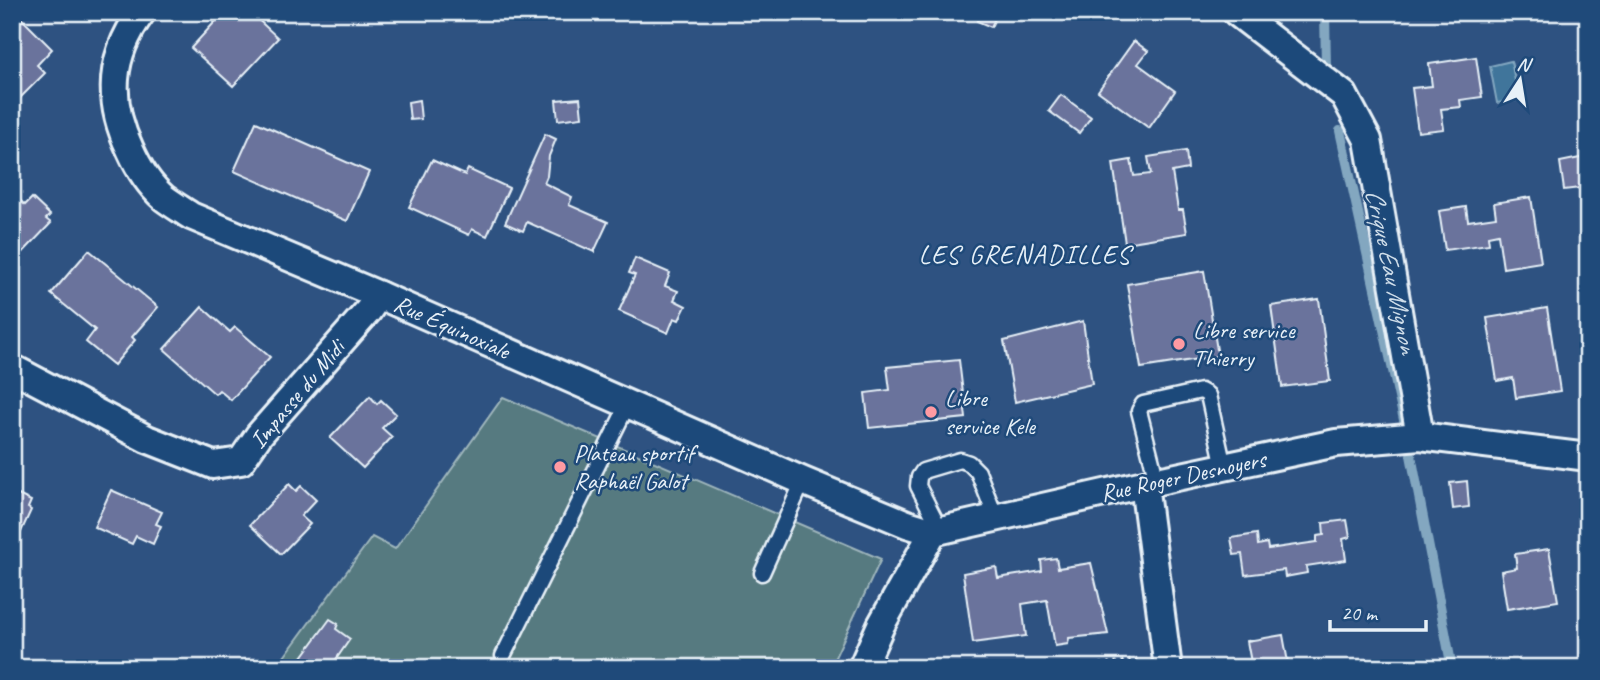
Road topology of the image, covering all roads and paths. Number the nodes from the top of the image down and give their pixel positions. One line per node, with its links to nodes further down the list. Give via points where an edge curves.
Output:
1 (142, 12): 3 (street, Rue Équinoxiale, via 117,63 116,113 139,168 163,197 191,216)
2 (1236, 12): 6 (street, via 1344,95 1368,140)
3 (379, 295): 4 (street, Impasse du Midi, via 241,461 213,465 147,439); 5 (street, Rue Équinoxiale)
4 (12, 368)
5 (628, 404): 9 (street, Rue Équinoxiale); 14 (lane)
6 (1420, 436): 7 (street, Rue Roger Desnoyers); 8 (street, Rue Roger Desnoyers, via 1336,443)
7 (1588, 457)
8 (1224, 467): 10 (street, Rue Roger Desnoyers); 10 (lane, via 1208,395 1201,391 1143,404 1139,411)
9 (803, 481): 12 (street, Rue Équinoxiale, via 906,524); 13 (lane)
10 (1150, 483): 11 (street, Rue Roger Desnoyers); 15 (street)
11 (996, 518): 12 (street, Rue Roger Desnoyers); 12 (lane, via 978,472 960,460 923,471 919,477 918,486)
12 (937, 531): 17 (street, via 881,625)
13 (762, 573)
14 (503, 656)
15 (1167, 661): 16 (path)
16 (1087, 667)
17 (862, 668)

